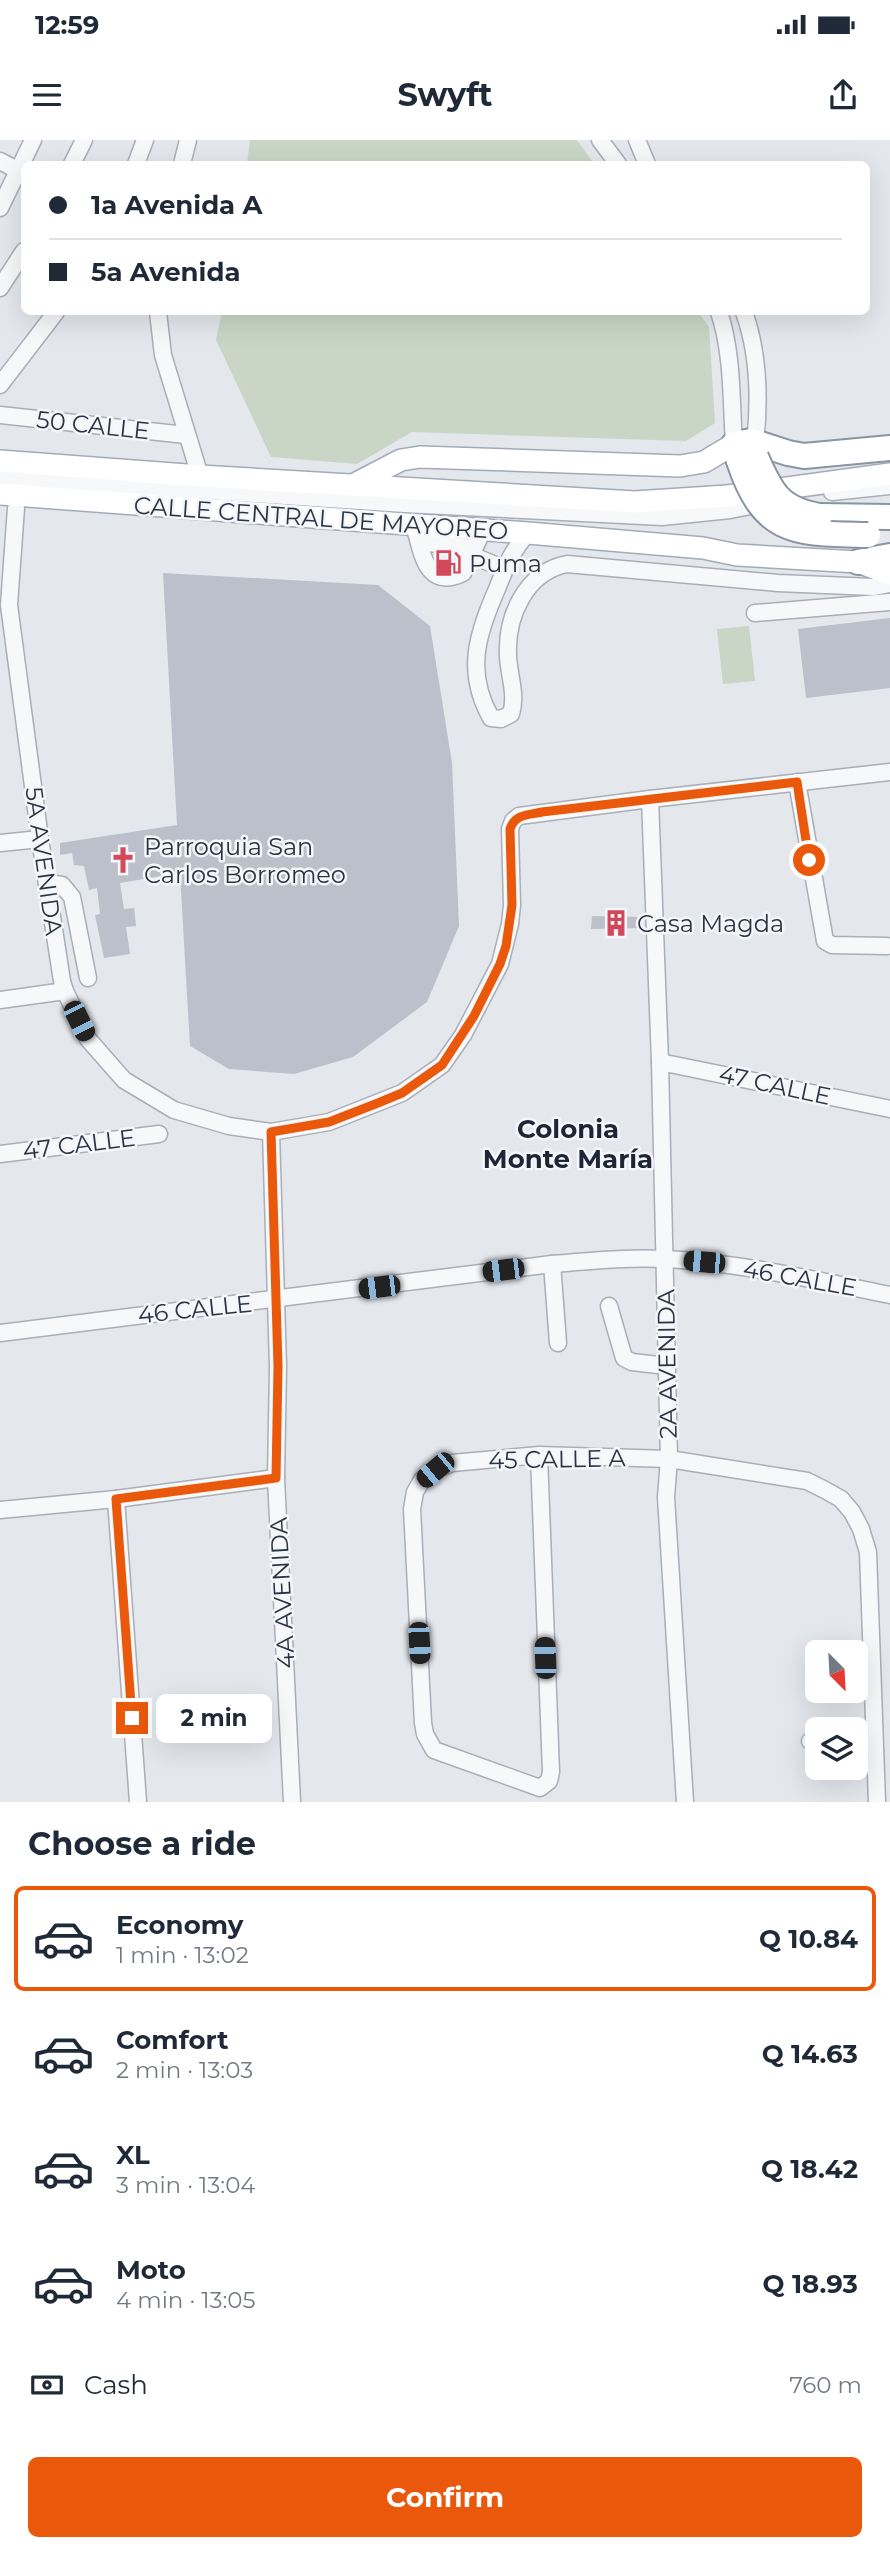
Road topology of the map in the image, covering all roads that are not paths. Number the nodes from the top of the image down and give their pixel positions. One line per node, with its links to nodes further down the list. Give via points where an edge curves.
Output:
1 (33, 140): 7 (street)
2 (83, 140): 8 (street)
3 (145, 140): 9 (street)
4 (188, 140): 10 (street)
5 (600, 140): 11 (street)
6 (637, 140): 12 (street)
7 (24, 161)
8 (73, 161)
9 (137, 161)
10 (184, 161)
11 (616, 161)
12 (646, 161)
13 (0, 162): 15 (street)
14 (21, 167): 15 (street)
15 (19, 171): 16 (street)
16 (0, 208)
17 (21, 256): 18 (street)
18 (0, 288)
19 (54, 315): 23 (street)
20 (158, 315): 25 (street, via 163,355)
21 (720, 315): 27 (street)
22 (745, 315): 27 (street, via 759,385)
23 (0, 385)
24 (0, 415): 25 (street, 50 CALLE)
25 (186, 435): 30 (street)
26 (890, 448): 27 (highway, via 804,456)
27 (746, 451): 32 (main road, via 680,466 410,458); 35 (highway, bridge, via 780,501 796,510); 40 (highway, bridge, via 753,497 775,520 804,531)
28 (0, 461): 30 (main road, CALLE CENTRAL DE MAYOREO)
29 (890, 474): 32 (main road, CALLE CENTRAL DE MAYOREO, via 727,496 635,502)
30 (200, 476): 32 (main road, CALLE CENTRAL DE MAYOREO)
31 (0, 477): 35 (street, via 662,517)
32 (353, 485)
33 (890, 486): 35 (street)
34 (0, 494): 38 (main road, CALLE CENTRAL DE MAYOREO)
35 (815, 505): 37 (highway)
36 (16, 509): 52 (street, 5A AVENIDA, via 9,605)
37 (890, 517)
38 (416, 533): 41 (main road, CALLE CENTRAL DE MAYOREO); 41 (street, via 428,570 435,575 463,573)
39 (528, 533): 41 (main road, CALLE CENTRAL DE MAYOREO); 43 (main road, CALLE CENTRAL DE MAYOREO, via 737,555); 44 (street)
40 (879, 539)
41 (476, 544): 44 (street)
42 (890, 556): 43 (highway)
43 (858, 562): 45 (main road, CALLE CENTRAL DE MAYOREO)
44 (505, 569): 46 (street, via 480,628 476,666 481,700 491,718 501,719 510,714 515,702 508,657 511,619 528,587 554,567 568,564 778,583)
45 (890, 574)
46 (890, 584)
47 (890, 602): 48 (street)
48 (755, 613)
49 (890, 772): 50 (street)
50 (797, 782): 51 (street); 55 (street, via 825,941 832,946)
51 (650, 799): 59 (street, 2A AVENIDA); 61 (street, via 519,816 513,821 512,905 500,964 442,1065 402,1093 329,1122)
52 (40, 839): 53 (street); 54 (street, 5A AVENIDA)
53 (0, 843)
54 (47, 883): 56 (street, via 62,884 72,897); 57 (street, 5A AVENIDA)
55 (887, 946)
56 (88, 978)
57 (65, 991): 58 (street); 61 (street, 5A AVENIDA, via 88,1039 124,1080 174,1110)
58 (0, 1000)
59 (660, 1062): 60 (street, 47 CALLE); 64 (street, 2A AVENIDA)
60 (890, 1109)
61 (271, 1132): 67 (street, 4A AVENIDA)
62 (159, 1134): 63 (street, 47 CALLE)
63 (0, 1154)
64 (665, 1259): 65 (street, 46 CALLE); 66 (street, 46 CALLE, via 723,1264); 71 (street, 2A AVENIDA)
65 (552, 1264): 67 (street, 46 CALLE); 70 (street)
66 (890, 1295)
67 (275, 1300): 69 (street, 46 CALLE); 74 (street, 4A AVENIDA)
68 (609, 1306): 71 (street, via 624,1358)
69 (0, 1333)
70 (558, 1343)
71 (667, 1366): 73 (street, 2A AVENIDA)
72 (539, 1455): 72 (street, 45 CALLE A, via 453,1463 435,1470 422,1480 412,1509 428,1744 441,1754 540,1788 551,1772); 73 (street, 45 CALLE A)
73 (669, 1459): 78 (street, 45 CALLE A, via 807,1481 841,1499 852,1512 868,1552); 82 (street, 2A AVENIDA, via 666,1497)
74 (276, 1478): 75 (street); 81 (street, 4A AVENIDA)
75 (116, 1499): 76 (street); 80 (street)
76 (0, 1510)
77 (868, 1751): 78 (street)
78 (876, 1751): 79 (street)
79 (883, 1773): 83 (street)
80 (138, 1802)
81 (292, 1802)
82 (685, 1802)
83 (877, 1802)

